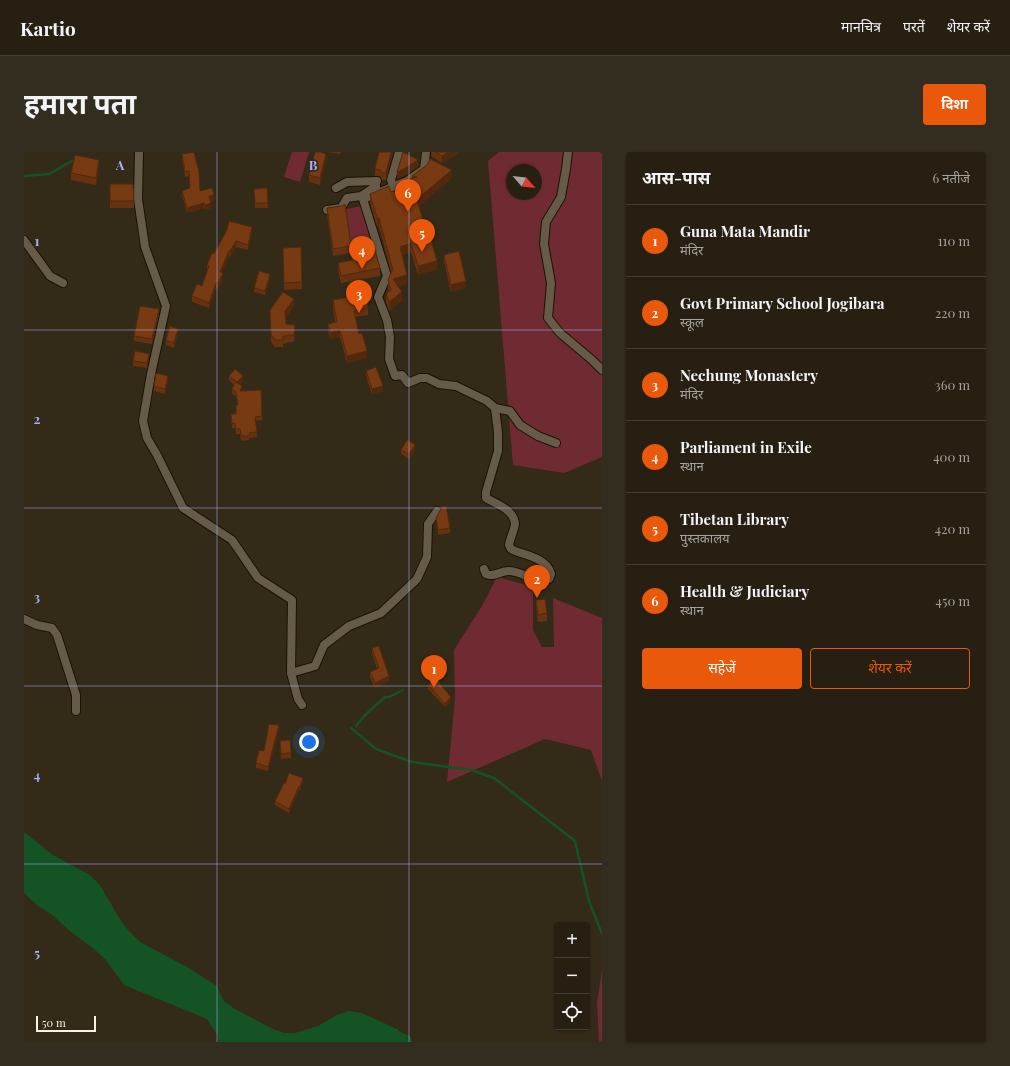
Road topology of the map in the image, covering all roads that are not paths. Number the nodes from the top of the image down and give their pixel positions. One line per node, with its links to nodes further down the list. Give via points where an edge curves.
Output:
1 (139, 152): 17 (street, via 138,199 145,247 166,306 143,421 147,438 183,508 232,540 258,578 292,600)
2 (426, 152): 5 (street)
3 (568, 152): 11 (street, via 561,197 546,222 544,244 551,283 548,318 560,333)
4 (406, 155): 5 (street); 6 (street, via 391,180)
5 (425, 164): 12 (street, via 424,169 407,181 363,199 387,276 378,297 390,337 389,359 395,376 402,375 408,383 427,378 438,384 456,386 488,401)
6 (392, 183)
7 (336, 188): 8 (street, via 347,182 376,184 361,196 346,198 341,208)
8 (327, 210)
9 (24, 240): 10 (street, via 50,276)
10 (63, 283)
11 (602, 370)
12 (495, 408): 13 (street, via 510,411 520,425); 15 (street, via 498,451 486,498 506,508 512,517 514,523 509,545 511,548 542,561 551,574 545,581 510,571 489,576)
13 (556, 443)
14 (437, 511): 17 (street, via 428,524 427,557 417,579 381,613 349,626 324,645 315,666)
15 (484, 569)
16 (24, 620): 19 (street, via 52,628 57,635 76,695)
17 (291, 673): 18 (street)
18 (302, 705)
19 (76, 711)

